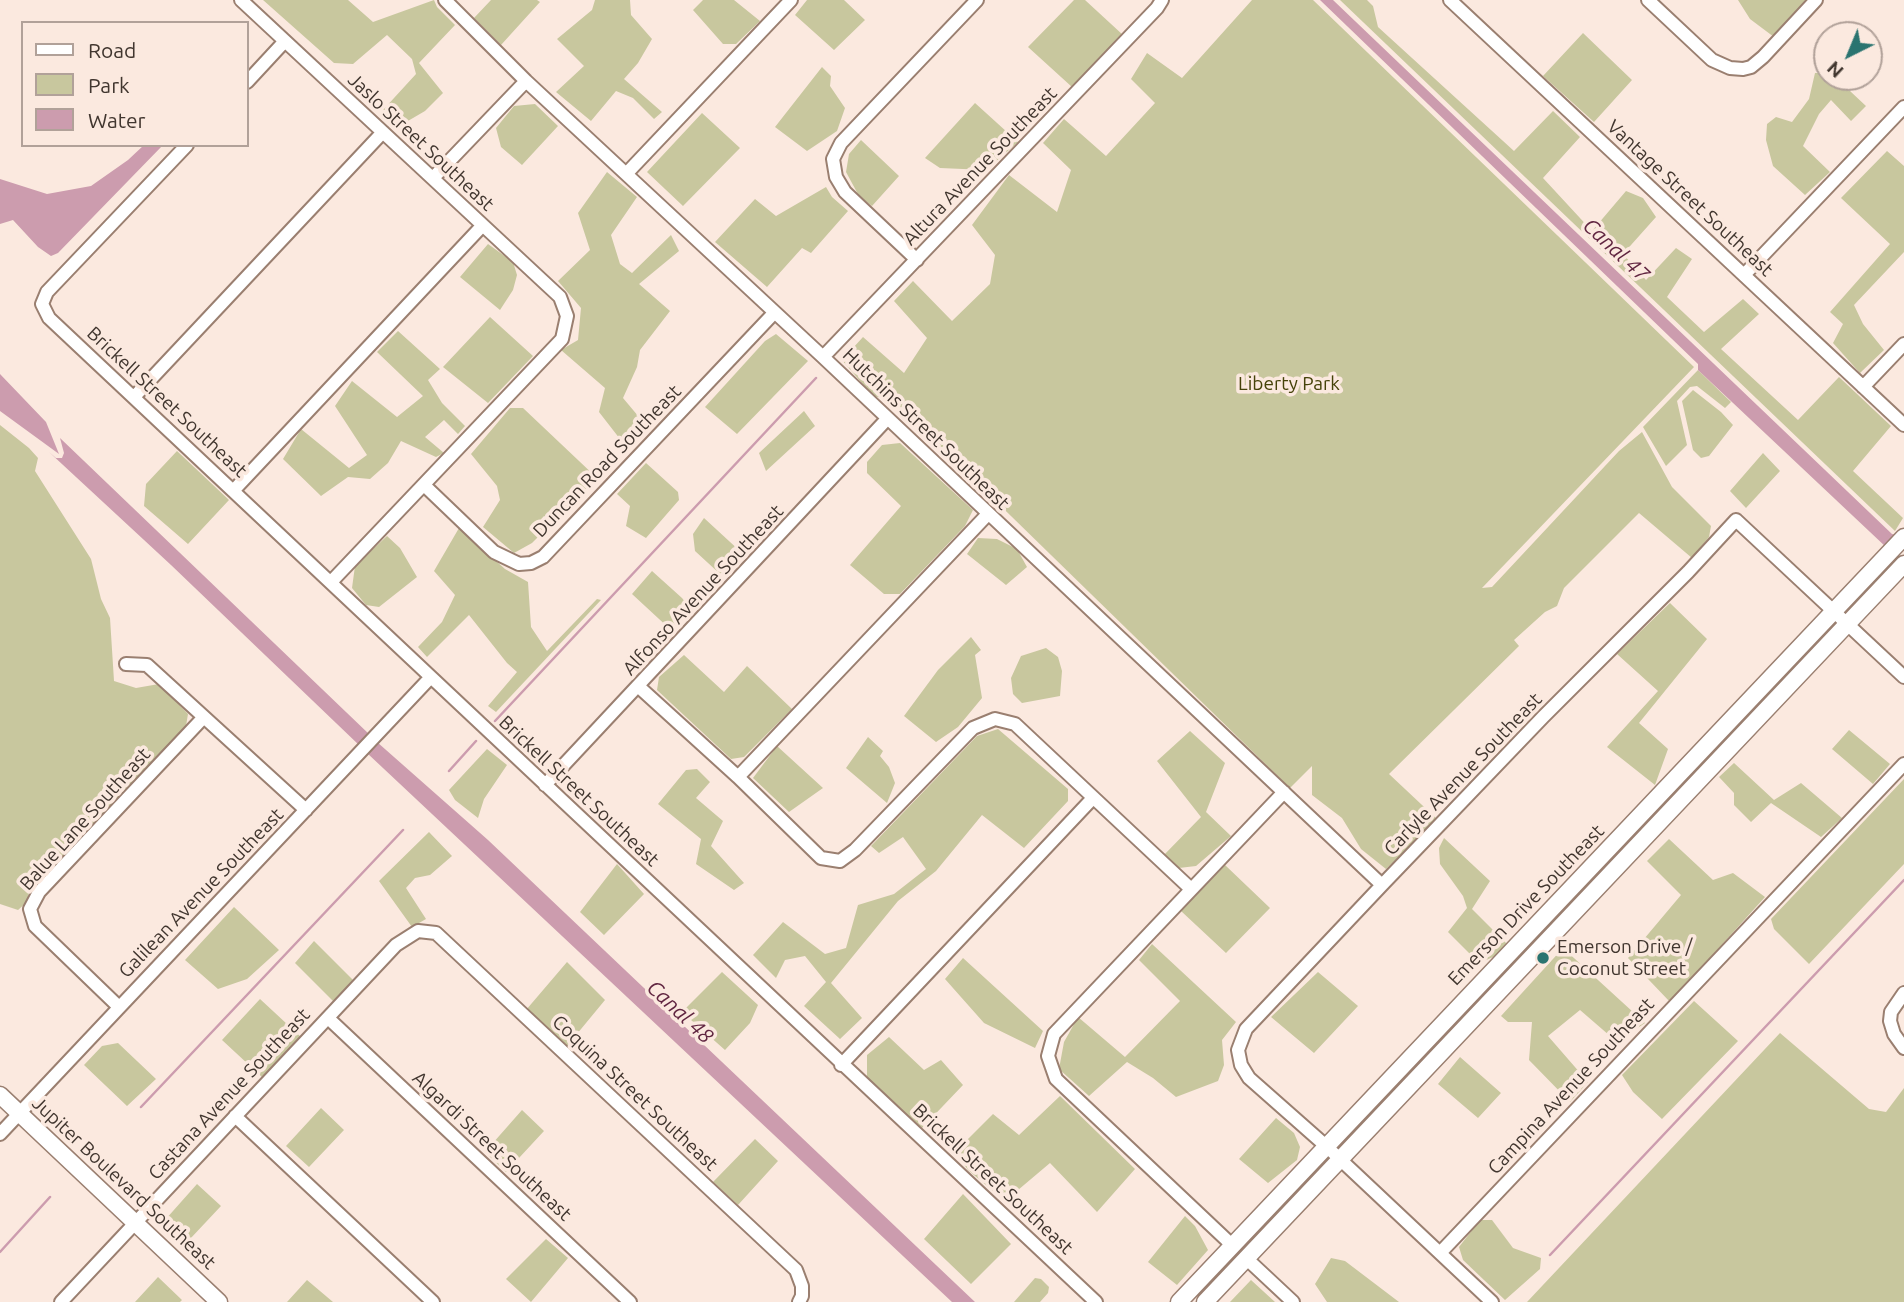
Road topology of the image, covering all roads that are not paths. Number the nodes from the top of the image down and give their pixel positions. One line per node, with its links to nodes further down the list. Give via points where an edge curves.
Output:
1 (242, 0): 9 (street, Jaslo Street Southeast)
2 (445, 0): 11 (street, Hutchins Street Southeast)
3 (791, 0): 15 (street)
4 (977, 0): 18 (street, via 841,143 833,159 835,177 845,192)
5 (1162, 0): 18 (street, Altura Avenue Southeast)
6 (1450, 0): 19 (street, Vantage Street Southeast)
7 (1648, 0): 8 (street, via 1712,60 1743,69 1763,57)
8 (1816, 0)
9 (285, 41): 10 (street); 13 (street, Jaslo Street Southeast)
10 (248, 81)
11 (526, 81): 15 (street, Hutchins Street Southeast); 16 (street)
12 (1904, 107): 19 (street)
13 (383, 132): 16 (street, Jaslo Street Southeast); 24 (street)
14 (185, 147): 24 (street, Brickell Street Southeast, via 47,292 42,304 49,318)
15 (627, 173): 20 (street, Hutchins Street Southeast)
16 (433, 177): 17 (street, Jaslo Street Southeast)
17 (482, 226): 27 (street, Jaslo Street Southeast, via 559,297 567,316 562,339); 28 (street)
18 (917, 260): 22 (street, Altura Avenue Southeast)
19 (1744, 275): 23 (street, Vantage Street Southeast)
20 (774, 313): 22 (street, Hutchins Street Southeast); 27 (street, Duncan Road Southeast, via 543,557 531,564 519,564 494,552)
21 (1904, 344): 23 (street)
22 (823, 357): 25 (street, Hutchins Street Southeast)
23 (1863, 387): 26 (street, Vantage Street Southeast)
24 (134, 397): 28 (street, Brickell Street Southeast)
25 (887, 419): 29 (street, Hutchins Street Southeast); 38 (street, Alfonso Avenue Southeast)
26 (1904, 425)
27 (424, 485): 32 (street)
28 (233, 491): 32 (street, Brickell Street Southeast)
29 (988, 514): 41 (street); 43 (street, Hutchins Street Southeast)
30 (1904, 537): 33 (street, Emerson Drive Southeast)
31 (1904, 564): 34 (street, Emerson Drive Southeast)
32 (331, 582): 37 (street, Brickell Street Southeast)
33 (1833, 611): 34 (street); 46 (street, Carlyle Avenue Southeast, via 1736,520); 58 (street, Emerson Drive Southeast)
34 (1847, 625): 36 (street); 59 (street, Emerson Drive Southeast)
35 (125, 664): 39 (street, via 147,665)
36 (1904, 677)
37 (430, 678): 42 (street, Brickell Street Southeast); 45 (street, Galilean Avenue Southeast)
38 (639, 687): 41 (street); 42 (street, Alfonso Avenue Southeast)
39 (203, 718): 45 (street); 50 (street, Balue Lane Southeast, via 39,892 30,909 35,926)
40 (1904, 764): 62 (street, Campina Avenue Southeast)
41 (737, 777): 44 (street, via 821,858 840,861 972,728 995,719 1016,724)
42 (545, 785): 53 (street, Brickell Street Southeast)
43 (1284, 792): 46 (street, Hutchins Street Southeast); 47 (street)
44 (1092, 799): 47 (street); 53 (street)
45 (306, 810): 50 (street, Galilean Avenue Southeast)
46 (1381, 885): 58 (street, Carlyle Avenue Southeast, via 1247,1030 1238,1050 1249,1078)
47 (1191, 889): 61 (street, via 1054,1034 1048,1056 1056,1079)
48 (436, 933): 51 (street, Castana Avenue Southeast, via 418,931 396,946); 68 (street, Coquina Street Southeast, via 796,1270 802,1286)
49 (1904, 993): 52 (street, via 1890,1021)
50 (119, 1007): 55 (street, Galilean Avenue Southeast)
51 (328, 1018): 56 (street, Castana Avenue Southeast); 67 (street, Algardi Street Southeast)
52 (1904, 1048)
53 (841, 1065): 69 (street, Brickell Street Southeast)
54 (0, 1095): 55 (street, Jupiter Boulevard Southeast)
55 (20, 1113): 57 (street, Galilean Avenue Southeast); 60 (street, Jupiter Boulevard Southeast)
56 (235, 1116): 60 (street, Castana Avenue Southeast); 66 (street)
57 (0, 1134)
58 (1326, 1146): 59 (street); 61 (street, Emerson Drive Southeast)
59 (1339, 1159): 62 (street); 63 (street, Emerson Drive Southeast)
60 (134, 1223): 64 (street, Castana Avenue Southeast); 65 (street, Jupiter Boulevard Southeast)
61 (1233, 1246): 70 (street, Emerson Drive Southeast)
62 (1440, 1253): 73 (street)
63 (1247, 1259): 71 (street, Emerson Drive Southeast); 72 (street)
64 (61, 1302)
65 (219, 1302)
66 (433, 1302)
67 (630, 1302)
68 (799, 1302)
69 (1096, 1302)
70 (1179, 1302)
71 (1205, 1302)
72 (1293, 1302)
73 (1492, 1302)

